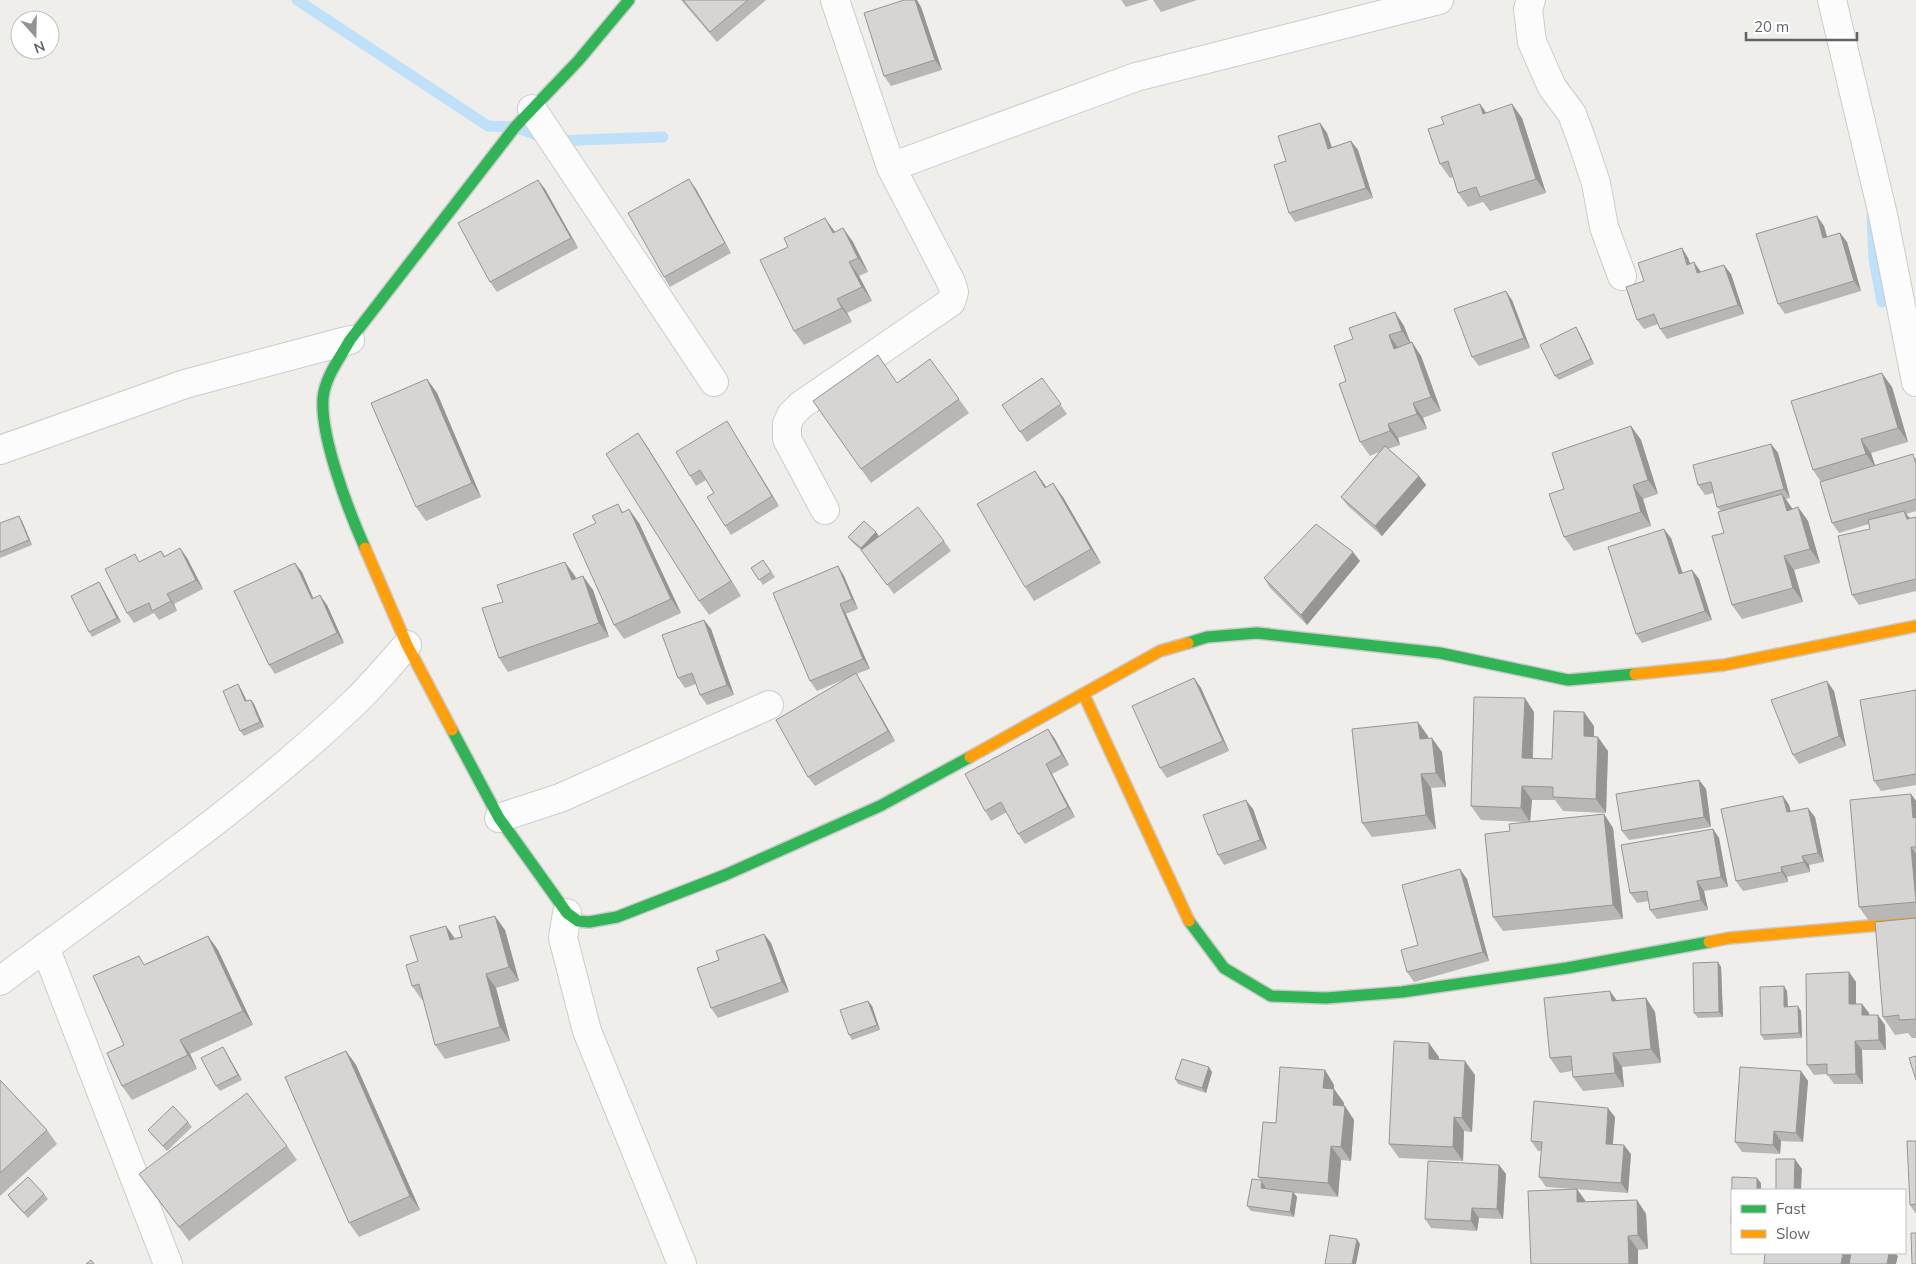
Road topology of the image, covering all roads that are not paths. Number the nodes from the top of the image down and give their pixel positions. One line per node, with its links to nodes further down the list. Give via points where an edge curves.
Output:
1 (628, 0): 6 (street)
2 (835, 0): 7 (street)
3 (1438, 0): 7 (street, via 1136,76)
4 (1531, 0): 8 (street, via 1528,8 1532,42 1552,87 1572,114 1591,165 1604,227)
5 (1832, 0): 11 (street, via 1883,214)
6 (532, 110): 9 (street, via 515,127); 10 (street)
7 (891, 167): 13 (street, via 951,282 953,297 951,302 791,415 787,439)
8 (1622, 276)
9 (350, 340): 12 (street, via 185,384); 15 (street, via 328,379 323,398 324,422 339,480 356,527)
10 (714, 382)
11 (1916, 382)
12 (0, 450)
13 (825, 510)
14 (1916, 626): 16 (street, via 1724,664 1568,680 1440,653 1324,639 1257,633 1207,637 1160,651)
15 (407, 645): 18 (street); 21 (street, via 355,702 303,748 176,853)
16 (1084, 695): 19 (street, via 880,806 725,875 617,917 589,922 578,921); 20 (street, via 1185,916 1224,968 1271,996 1326,998 1402,992 1567,968 1729,938)
17 (769, 705): 18 (street, via 560,798)
18 (499, 818): 19 (street)
19 (567, 913): 24 (street, via 563,938 587,1030)
20 (1916, 922)
21 (45, 947): 22 (street); 23 (street)
22 (0, 981)
23 (168, 1264)
24 (682, 1264)

